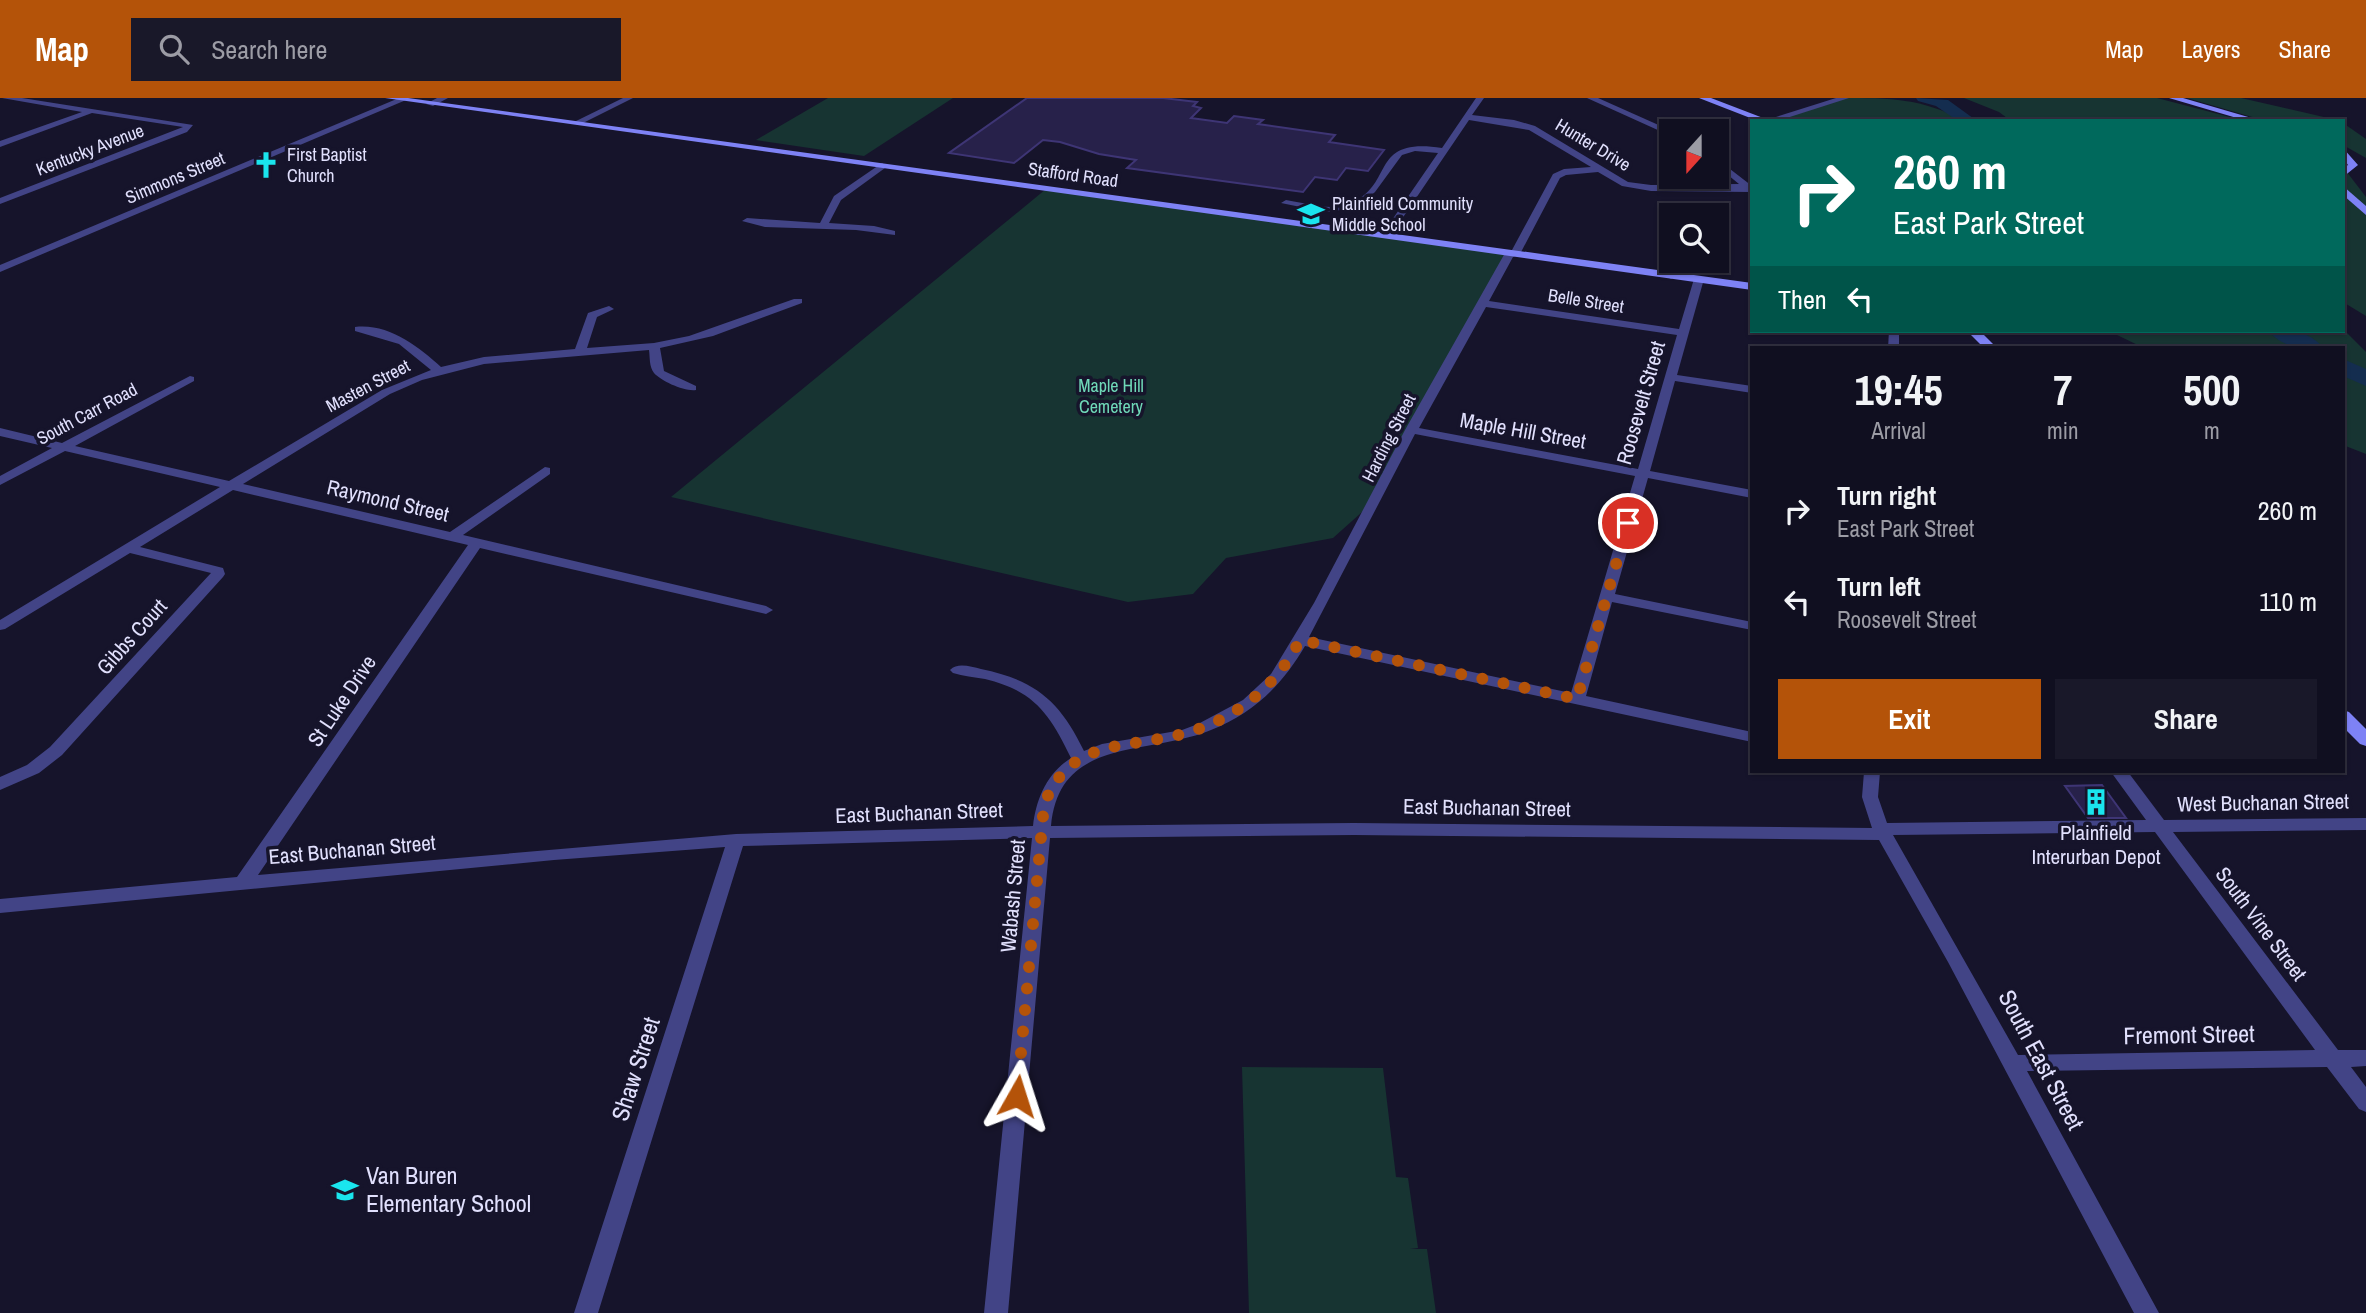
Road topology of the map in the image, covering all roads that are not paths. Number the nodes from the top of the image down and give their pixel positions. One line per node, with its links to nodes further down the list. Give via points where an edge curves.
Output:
1 (6, 98): 12 (street)
2 (389, 98): 10 (street, Stafford Road)
3 (444, 98): 11 (street)
4 (629, 98): 17 (street)
5 (1480, 98): 13 (street)
6 (1591, 98): 18 (street)
7 (1703, 98): 14 (street)
8 (1845, 98): 15 (street)
9 (2173, 98): 16 (street)
10 (402, 100): 11 (street, Stafford Road); 36 (street, Simmons Street)
11 (430, 104): 17 (street, Stafford Road)
12 (92, 111): 19 (street); 28 (street, Kentucky Avenue, via 188,125)
13 (1467, 117): 20 (street); 23 (street, Hunter Drive, via 1532,128)
14 (1761, 119)
15 (1774, 119)
16 (2251, 119)
17 (576, 124): 22 (street, Stafford Road)
18 (1659, 129)
19 (0, 144)
20 (1444, 151): 29 (street, via 1421,148 1398,153 1362,201 1352,206); 34 (street)
21 (2345, 154): 25 (street, via 2353,165)
22 (882, 166): 32 (street, via 837,198); 34 (street, Stafford Road)
23 (1600, 169): 26 (street, Hunter Drive, via 1618,181 1642,187); 35 (street, Harding Street, via 1556,176)
24 (1729, 172): 26 (street)
25 (2345, 172)
26 (1750, 189)
27 (2345, 191): 30 (street)
28 (0, 201)
29 (1286, 203)
30 (2366, 212)
31 (747, 221): 32 (street, via 774,227)
32 (823, 226): 33 (street, via 864,226)
33 (892, 233)
34 (1385, 236): 35 (street, Stafford Road)
35 (1513, 254): 37 (street, Stafford Road); 41 (street, Harding Street)
36 (0, 269)
37 (1671, 275): 38 (street, Stafford Road)
38 (1699, 279): 39 (street, Stafford Road); 44 (street, Roosevelt Street)
39 (1750, 286)
40 (798, 301): 46 (street, Masten Street, via 714,334)
41 (1483, 303): 44 (street, Belle Street); 54 (street, Harding Street)
42 (609, 309): 48 (street, via 592,315)
43 (359, 329): 49 (street, via 410,344)
44 (1684, 333): 50 (street, Roosevelt Street)
45 (1975, 333): 47 (street)
46 (654, 346): 48 (street, Masten Street); 52 (street, via 660,373)
47 (1989, 346)
48 (580, 352): 49 (street, Masten Street, via 479,360)
49 (438, 370): 60 (street, Masten Street, via 398,386)
50 (1670, 377): 53 (street); 58 (street, Roosevelt Street)
51 (190, 379): 56 (street, South Carr Road)
52 (692, 388)
53 (1750, 390)
54 (1411, 430): 58 (street, Maple Hill Street); 69 (street, Harding Street)
55 (0, 432): 56 (street, Raymond Street)
56 (63, 447): 59 (street, South Carr Road); 60 (street, Raymond Street)
57 (545, 471): 62 (street)
58 (1643, 473): 61 (street, Maple Hill Street); 65 (street, Roosevelt Street)
59 (0, 481)
60 (230, 486): 62 (street, Raymond Street); 64 (street, Masten Street)
61 (1750, 494)
62 (452, 537): 63 (street, Raymond Street)
63 (475, 543): 66 (street, Raymond Street); 82 (street, St Luke Drive)
64 (128, 548): 67 (street, Masten Street); 76 (street, Gibbs Court, via 218,574 56,751 33,769)
65 (1606, 597): 68 (street); 71 (street, Roosevelt Street)
66 (766, 610)
67 (0, 626)
68 (1750, 626)
69 (1300, 640): 71 (street); 73 (street, Wabash Street, via 1275,680 1234,713 1185,734 1105,748)
70 (958, 670): 73 (street, via 997,677 1032,693 1057,716)
71 (1577, 699): 72 (street)
72 (1750, 737)
73 (1079, 758): 79 (street, Wabash Street, via 1049,790)
74 (1872, 773): 80 (street, South East Street, via 1870,797)
75 (2120, 773): 78 (street, South Vine Street)
76 (0, 783)
77 (2366, 824): 78 (street, West Buchanan Street)
78 (2160, 827): 80 (street, East Buchanan Street); 85 (street, South Vine Street)
79 (1042, 832): 80 (street, East Buchanan Street); 81 (street, East Buchanan Street); 89 (street, Wabash Street)
80 (1882, 832): 86 (street, South East Street)
81 (736, 840): 82 (street, East Buchanan Street); 88 (street, Shaw Street)
82 (243, 883): 83 (street, East Buchanan Street)
83 (0, 906)
84 (2366, 1058): 85 (street, Fremont Street)
85 (2333, 1059): 86 (street, Fremont Street); 87 (street, South Vine Street)
86 (2012, 1063): 90 (street, South East Street)
87 (2366, 1103)
88 (586, 1313)
89 (996, 1313)
90 (2147, 1313)

